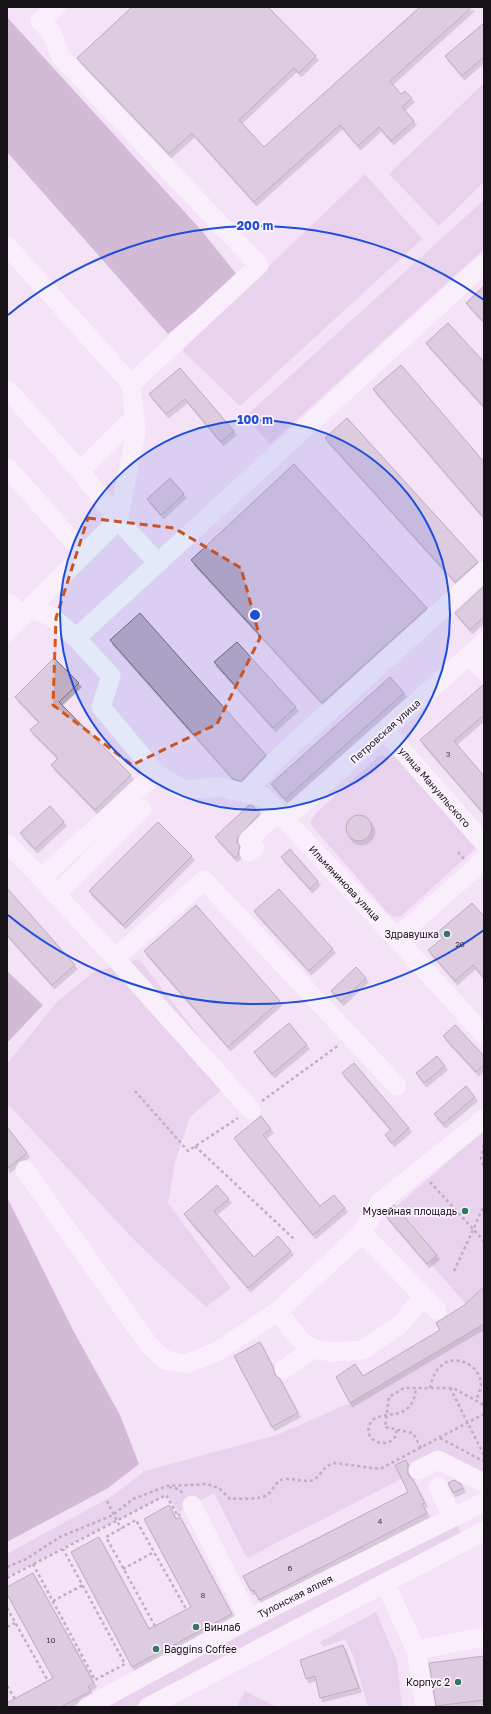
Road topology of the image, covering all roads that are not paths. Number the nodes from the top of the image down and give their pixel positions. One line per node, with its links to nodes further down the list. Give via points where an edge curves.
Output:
1 (56, 7): 4 (street, via 40,21 52,33 60,56 259,265)
2 (7, 246): 4 (street)
3 (484, 264): 11 (street)
4 (131, 384): 6 (street)
5 (7, 389): 8 (street)
6 (135, 417): 8 (street); 9 (street, via 136,432)
7 (7, 467): 10 (street)
8 (80, 471): 9 (street)
9 (118, 520): 10 (street); 11 (street)
10 (84, 554): 14 (street)
11 (158, 563): 16 (street)
12 (484, 571): 22 (street, via 282,754)
13 (7, 602): 14 (street)
14 (26, 612): 15 (street); 16 (street, via 51,616)
15 (7, 632)
16 (76, 638): 21 (street, Ильмянинова улица, via 111,676 101,707)
17 (484, 642): 18 (street, Петровская улица)
18 (470, 655): 19 (street); 20 (street, Петровская улица)
19 (484, 671)
20 (385, 730): 24 (street, Петровская улица); 26 (street, улица Мануильского)
21 (156, 773): 22 (street, Ильмянинова улица, via 184,790 219,787); 29 (street)
22 (244, 793): 24 (street, Ильмянинова улица, via 264,797)
23 (142, 809): 30 (street)
24 (282, 816): 27 (street, Петровская улица, via 248,840 255,847); 31 (street, Ильмянинова улица)
25 (7, 843): 29 (street)
26 (484, 843)
27 (249, 852)
28 (484, 860): 31 (street)
29 (41, 878): 30 (street)
30 (56, 895): 32 (street)
31 (396, 938): 33 (street, Ильмянинова улица)
32 (115, 958): 34 (street, via 204,880); 35 (street)
33 (484, 1035)
34 (397, 1086)
35 (251, 1110)
36 (484, 1119): 38 (street, via 380,1202)
37 (25, 1170): 41 (street, via 148,1344 165,1360 186,1364 218,1352)
38 (362, 1233): 39 (street); 41 (street)
39 (423, 1296): 40 (street); 42 (street, via 401,1324 363,1350 333,1352)
40 (437, 1310)
41 (278, 1312): 42 (street, via 298,1338)
42 (313, 1349): 43 (street)
43 (284, 1368)
44 (424, 1467): 45 (street, via 438,1460)
45 (484, 1483)
46 (438, 1487): 49 (street)
47 (484, 1502): 49 (street, Тулонская аллея)
48 (192, 1506): 52 (street)
49 (452, 1517): 52 (street, Тулонская аллея)
50 (484, 1531): 51 (street)
51 (385, 1583): 54 (street); 56 (street)
52 (250, 1619): 55 (street, Тулонская аллея, via 186,1645)
53 (484, 1637): 54 (street)
54 (416, 1650): 57 (street)
55 (87, 1707)
56 (148, 1707)
57 (425, 1707)

